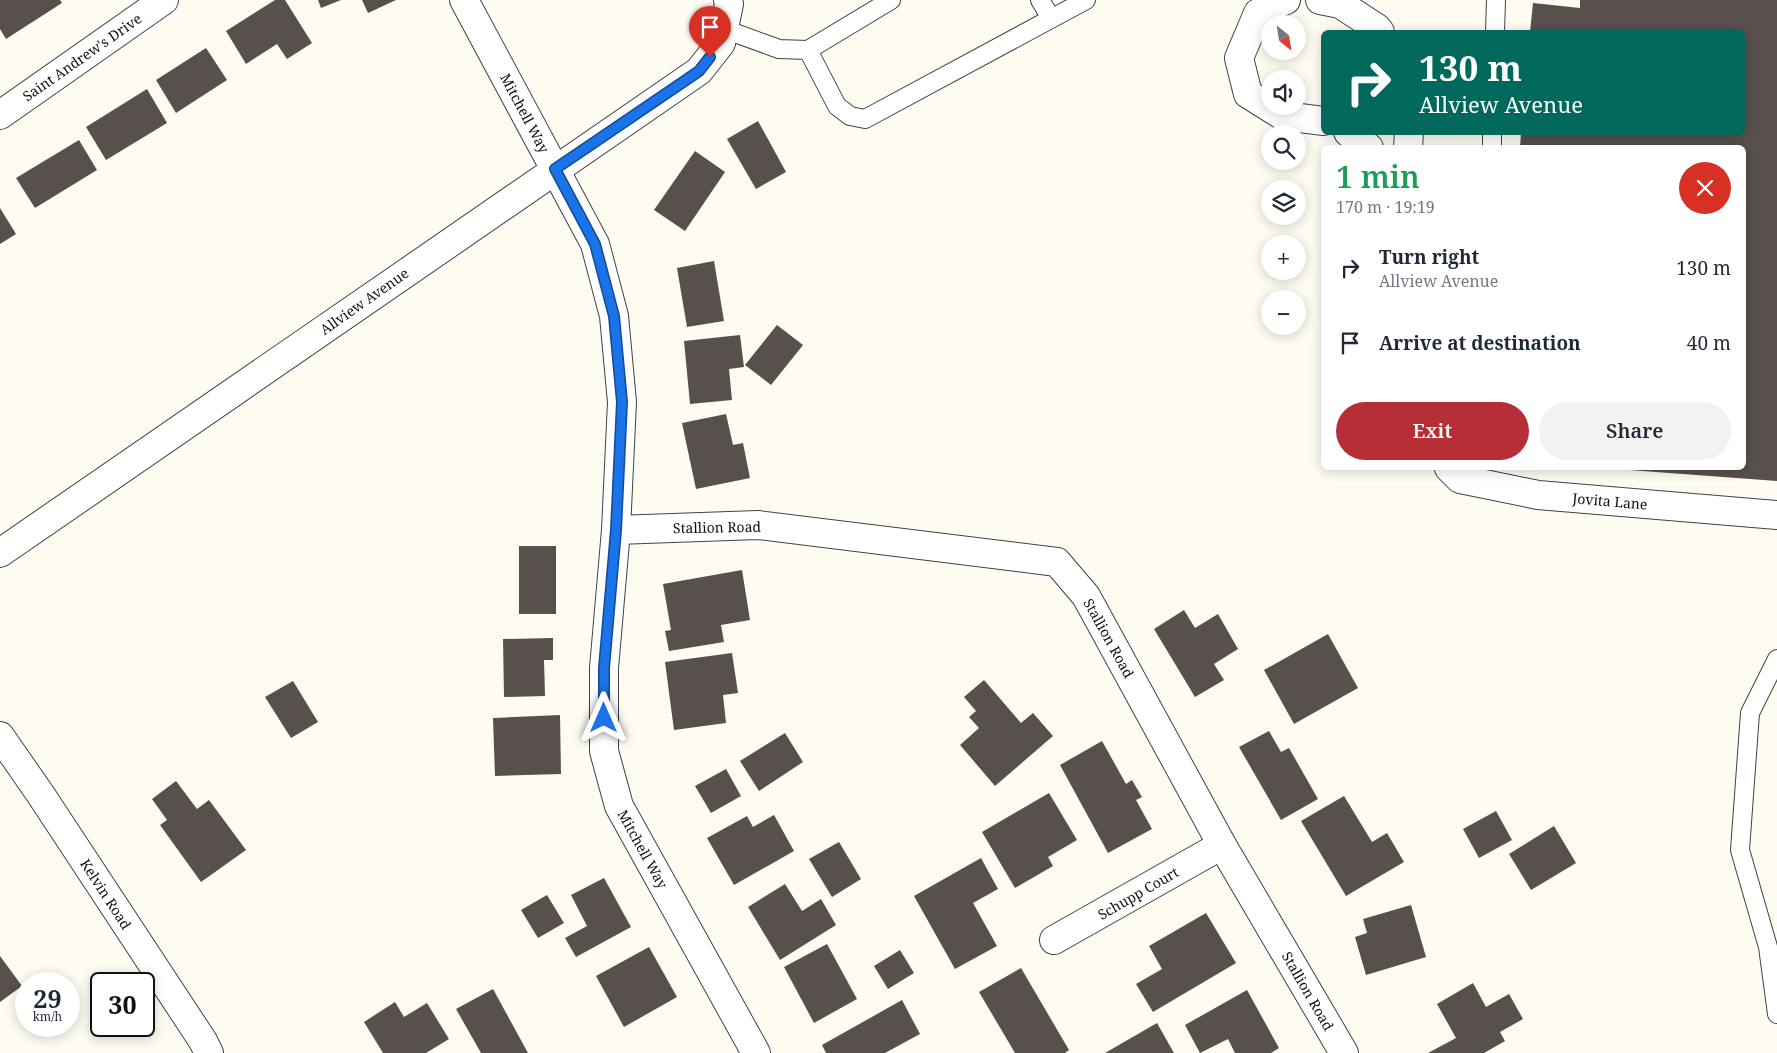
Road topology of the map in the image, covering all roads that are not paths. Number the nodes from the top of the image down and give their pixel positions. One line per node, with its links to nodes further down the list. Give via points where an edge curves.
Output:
1 (164, 0): 15 (street, Saint Andrew's Drive)
2 (464, 0): 19 (street, Mitchell Way)
3 (728, 0): 13 (street)
4 (891, 0): 14 (lane)
5 (1040, 0): 10 (lane)
6 (1086, 0): 10 (lane)
7 (1286, 0): 16 (street, via 1258,13 1244,45 1239,58 1248,94 1283,116)
8 (1320, 0): 11 (street, via 1340,4)
9 (1496, 0): 12 (lane)
10 (1051, 18): 14 (lane, via 865,119 850,116 837,106)
11 (1378, 30)
12 (1495, 30)
13 (723, 36): 14 (lane, via 779,49); 19 (street, Allview Avenue, via 699,71)
14 (808, 50)
15 (0, 115)
16 (1321, 121)
17 (1352, 135): 18 (street)
18 (1365, 145)
19 (555, 169): 22 (street, Mitchell Way, via 595,244 614,316 622,402); 23 (street, Allview Avenue)
20 (1457, 471): 21 (street, Jovita Lane, via 1538,496)
21 (1777, 515)
22 (616, 530): 26 (street, Stallion Road, via 758,525 1057,562 1086,596); 30 (street, Mitchell Way, via 604,668 604,751 619,806)
23 (0, 553)
24 (1777, 659): 28 (lane, via 1750,713 1740,850 1768,947)
25 (0, 736): 29 (street, Kelvin Road)
26 (1222, 845): 27 (street, Schupp Court); 31 (street, Stallion Road)
27 (1054, 940)
28 (1777, 1014)
29 (209, 1053)
30 (756, 1053)
31 (1344, 1053)

